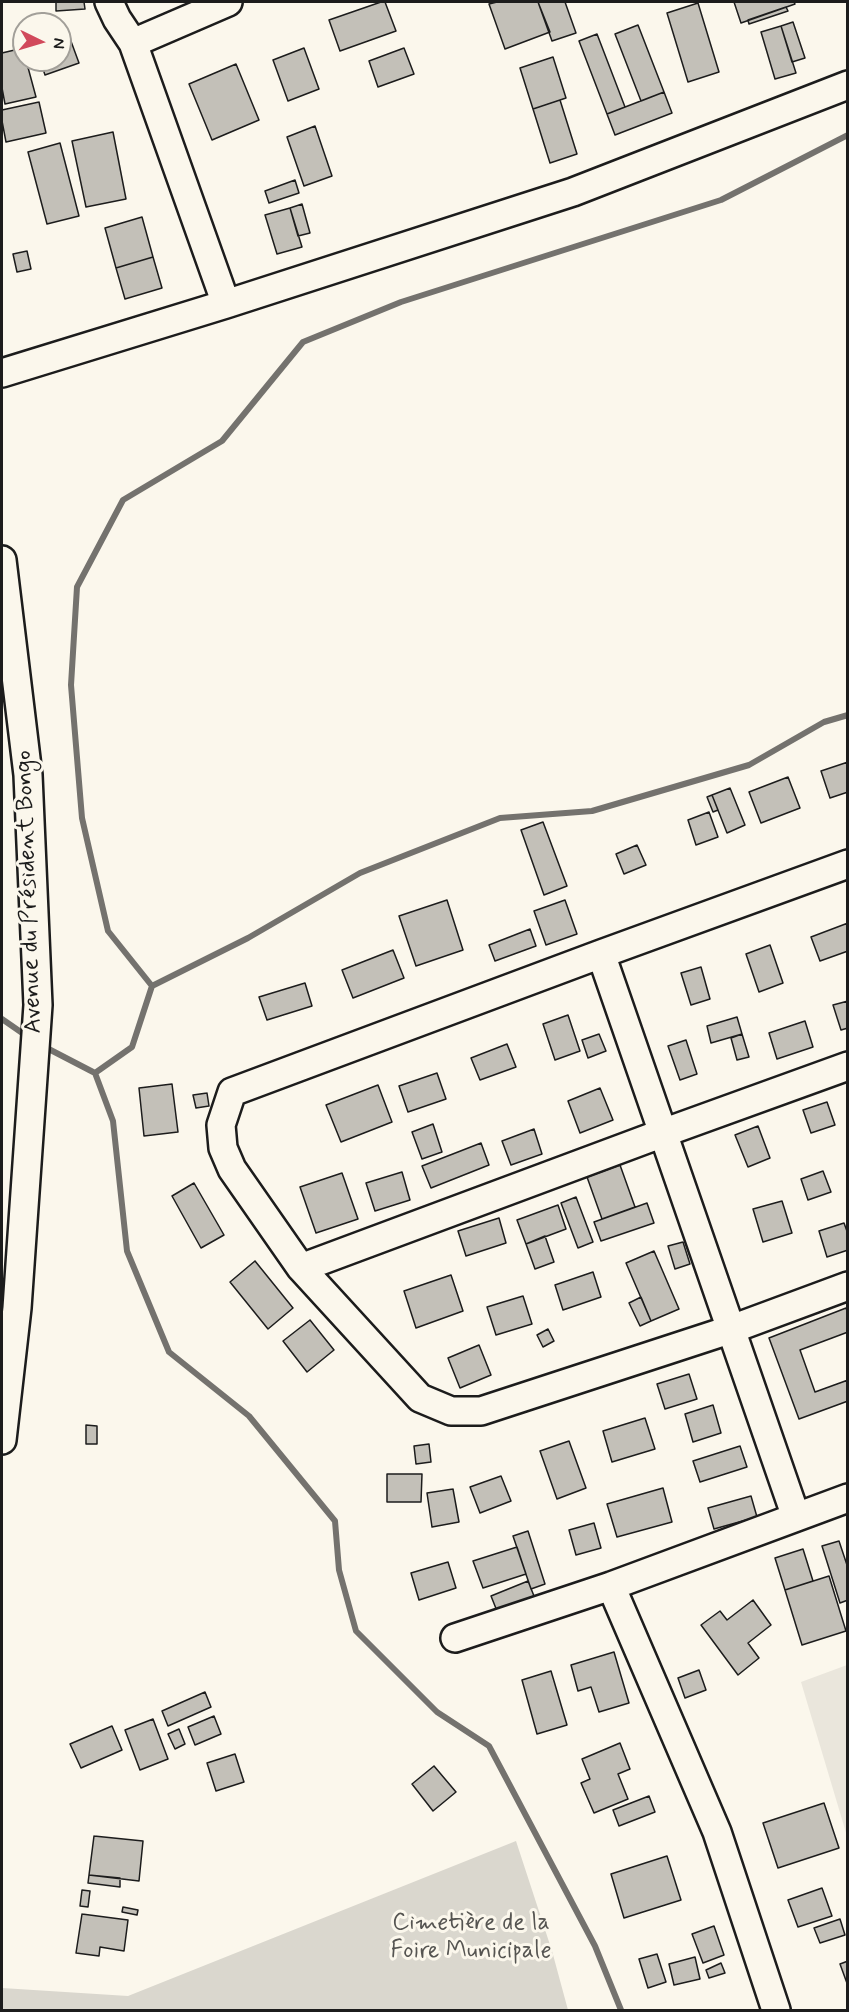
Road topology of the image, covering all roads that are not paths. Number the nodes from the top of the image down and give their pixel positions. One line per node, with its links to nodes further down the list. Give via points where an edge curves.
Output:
1 (109, 2): 3 (street)
2 (228, 2): 3 (street)
3 (133, 43): 5 (street)
4 (848, 85): 5 (street, via 573,192)
5 (226, 304): 6 (street)
6 (2, 373)
7 (2, 560): 15 (street, Avenue du Président Bongo, via 28,775 39,1005 17,1308)
8 (848, 864): 9 (street)
9 (601, 954): 11 (street); 12 (street, via 232,1092 221,1125 223,1148 232,1169)
10 (848, 1066): 11 (street)
11 (663, 1133): 12 (street); 14 (street)
12 (301, 1268): 14 (street, via 420,1398 451,1410 481,1411)
13 (848, 1286): 14 (street)
14 (732, 1329): 17 (street)
15 (2, 1440)
16 (848, 1498): 17 (street)
17 (796, 1517): 18 (street)
18 (611, 1586): 19 (street); 20 (street, via 717,1832)
19 (454, 1638)
20 (776, 2010)

